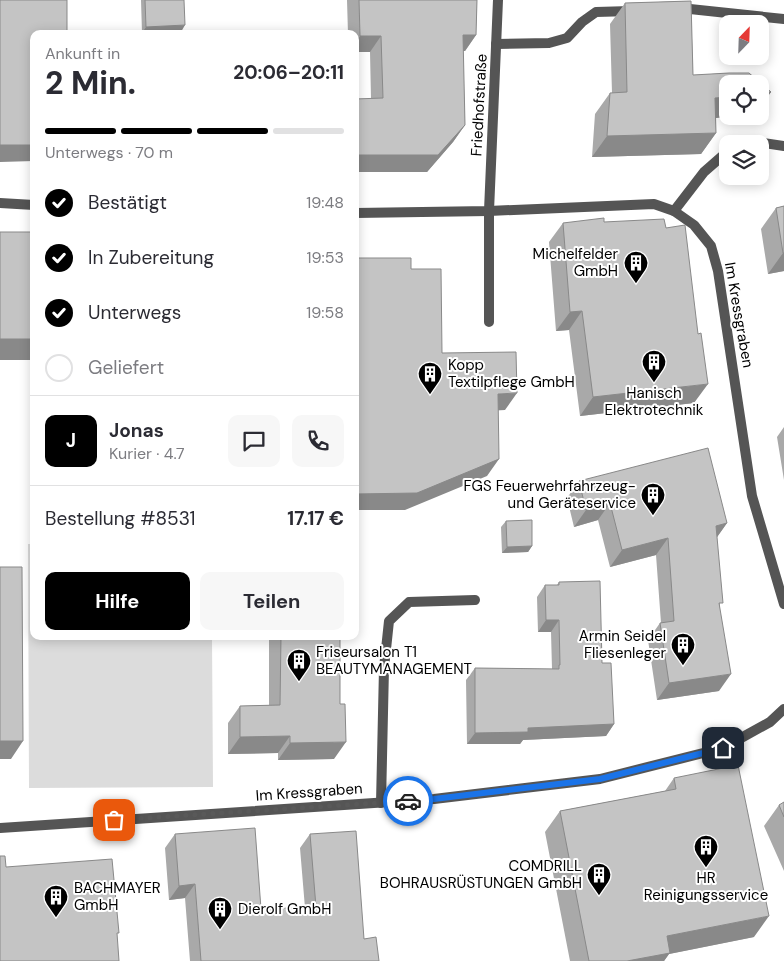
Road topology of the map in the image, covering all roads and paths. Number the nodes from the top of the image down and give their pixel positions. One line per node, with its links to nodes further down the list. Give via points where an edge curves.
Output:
1 (498, 0): 5 (street, Friedhofstraße)
2 (671, 10): 4 (street, via 690,9)
3 (643, 11): 5 (street, via 596,12 567,38 549,43)
4 (784, 20)
5 (496, 44): 11 (street, Friedhofstraße)
6 (769, 144): 7 (street)
7 (784, 146)
8 (719, 159): 12 (street, via 704,172)
9 (0, 203): 10 (street)
10 (30, 205)
11 (489, 211): 12 (street, Im Kressgraben, via 654,204); 13 (street, Im Kressgraben); 14 (street, Friedhofstraße)
12 (674, 211): 16 (street, Im Kressgraben, via 694,225 711,246 718,272 752,496)
13 (359, 213)
14 (489, 322)
15 (475, 600): 18 (street, via 409,602 390,621 384,668)
16 (784, 604)
17 (784, 709): 18 (street, Im Kressgraben, via 770,722 723,748 600,779)
18 (381, 803): 19 (street, Im Kressgraben)
19 (0, 828)

